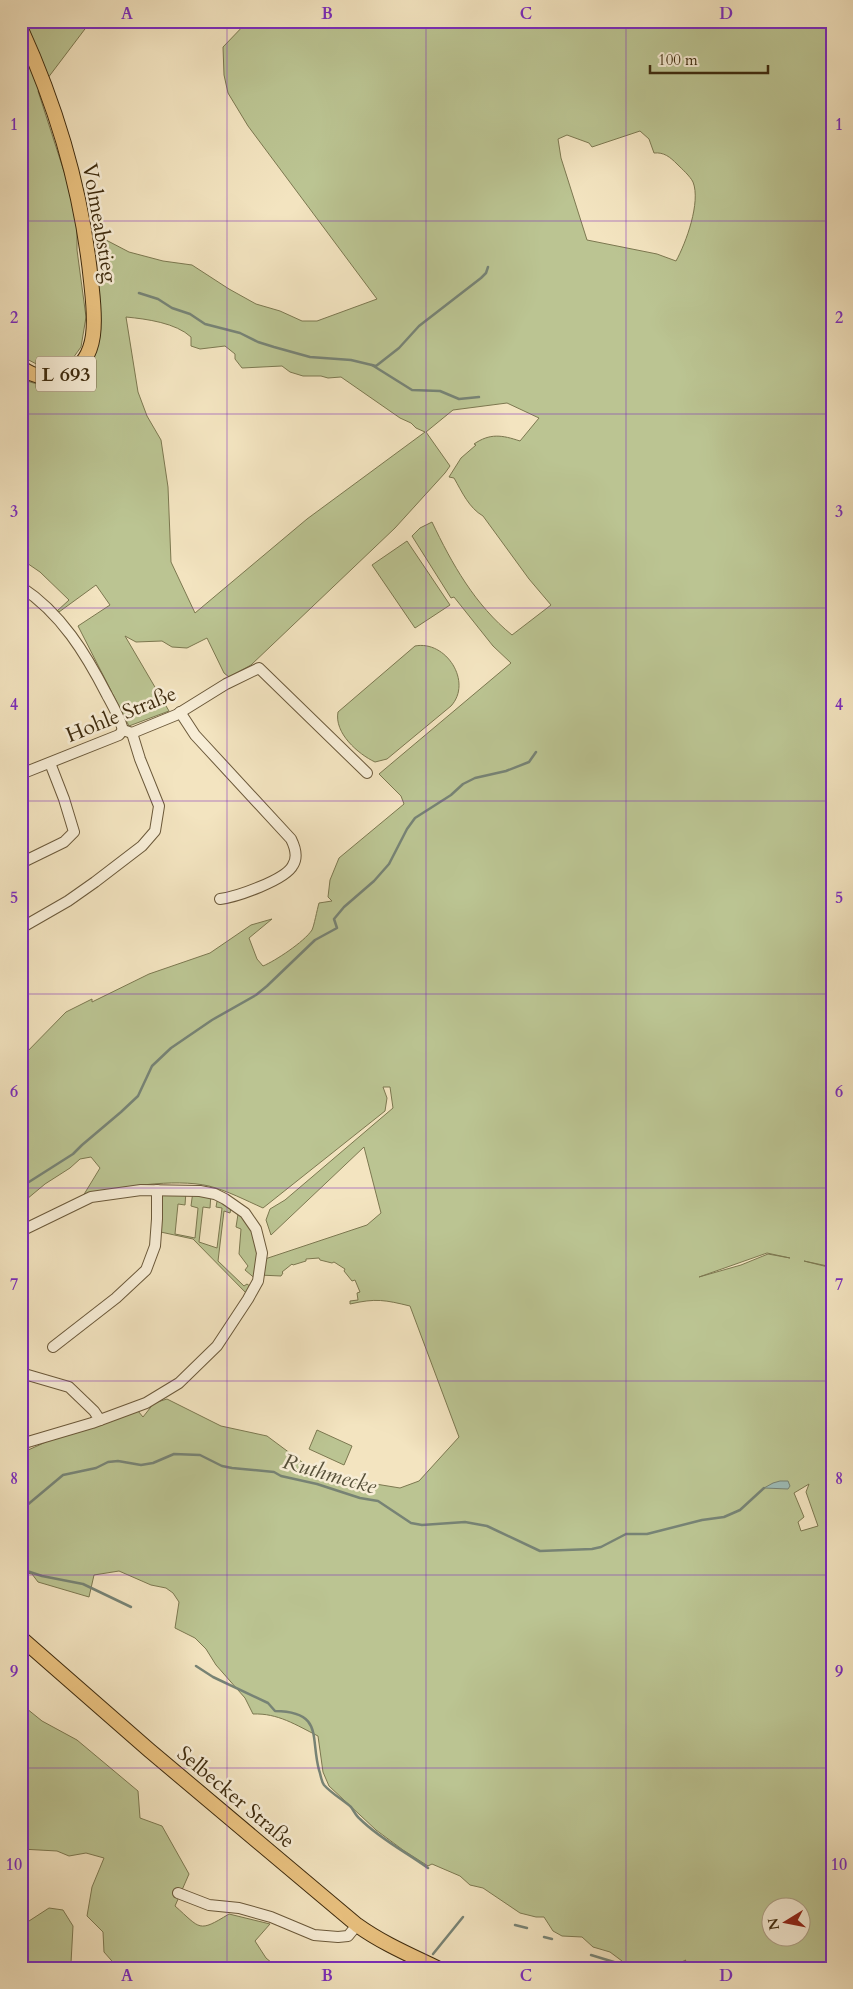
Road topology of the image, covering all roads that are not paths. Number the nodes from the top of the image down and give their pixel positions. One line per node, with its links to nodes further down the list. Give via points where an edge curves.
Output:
1 (21, 29): 2 (main road, Volmeabstieg / L 693, via 56,116 74,176 88,251 94,314 92,343 72,371 62,376 39,376)
2 (21, 367)
3 (21, 588): 5 (street, via 47,607 81,650)
4 (180, 712): 5 (street, Hohle Straße); 7 (street, Hohle Straße, via 260,668); 10 (street, via 195,735 291,839 296,855 293,865 283,876)
5 (127, 732): 6 (street, Hohle Straße); 11 (street, via 159,806 155,831 142,846 95,882)
6 (50, 763): 8 (street, Hohle Straße); 9 (street, via 74,832 64,842)
7 (367, 773)
8 (21, 774)
9 (21, 863)
10 (220, 899)
11 (21, 928)
12 (157, 1190): 13 (street, via 91,1198); 14 (street, via 155,1246 146,1270); 16 (street, via 200,1191 232,1203 245,1213 256,1230 262,1246 261,1267 254,1289 217,1346 179,1383 146,1403)
13 (21, 1231)
14 (54, 1347)
15 (21, 1373): 16 (street, via 69,1387)
16 (100, 1420): 17 (street)
17 (21, 1444)
18 (21, 1638): 20 (main road, Selbecker Straße)
19 (178, 1893): 20 (street, via 209,1905 271,1916 314,1935 348,1936)
20 (357, 1926): 21 (main road, Selbecker Straße, via 374,1938)
21 (438, 1968)

